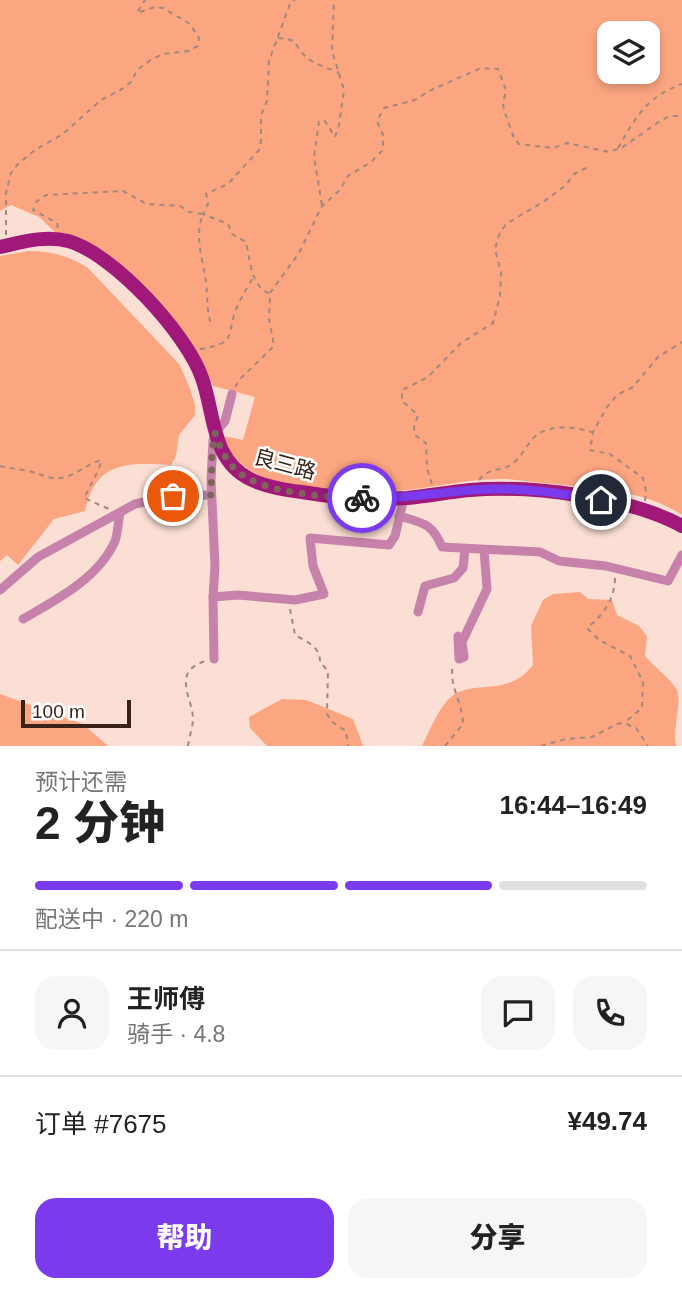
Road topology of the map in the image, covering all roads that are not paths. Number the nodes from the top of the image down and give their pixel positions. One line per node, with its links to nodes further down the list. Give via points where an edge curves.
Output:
1 (3, 246): 3 (main road, 良三路, via 61,240 84,247 119,272 188,350 202,376)
2 (232, 394): 3 (street, via 225,421)
3 (215, 433): 4 (street); 5 (main road, 良三路, via 231,465 252,481 324,496)
4 (211, 495): 6 (street, via 160,499 135,504); 13 (street)
5 (404, 498): 7 (street); 8 (main road, 良三路, via 469,490 548,491 644,510)
6 (120, 513): 12 (street, via 38,557); 15 (street, via 115,540 100,563 71,590)
7 (400, 516): 9 (street, via 428,525 442,547); 13 (street, via 389,545 310,538 313,566 324,594 290,600 238,594)
8 (682, 526)
9 (465, 549): 10 (street); 14 (street, via 463,568 454,578 425,586)
10 (484, 550): 11 (street, via 540,552 559,561 668,581); 16 (street, via 487,589 462,642 464,657 459,659)
11 (682, 555)
12 (0, 590)
13 (212, 597): 17 (street)
14 (418, 612)
15 (23, 619)
16 (458, 636)
17 (214, 659)

